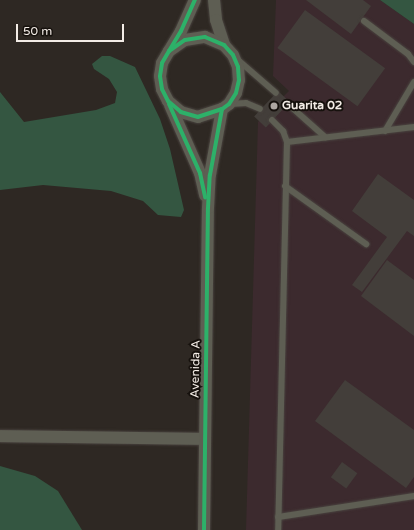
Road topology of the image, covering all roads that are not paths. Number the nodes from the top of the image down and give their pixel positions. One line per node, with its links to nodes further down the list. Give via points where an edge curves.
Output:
1 (195, 0): 5 (street)
2 (214, 0): 4 (street, via 216,20)
3 (364, 21): 7 (lane, via 408,54)
4 (224, 45): 5 (street, via 205,37 185,40); 6 (street)
5 (169, 51): 10 (street, via 162,63 160,76 162,89)
6 (233, 55): 9 (lane); 12 (street, via 238,67 239,80 236,93)
7 (414, 62)
8 (414, 82): 16 (lane)
9 (276, 93)
10 (168, 100): 12 (street, via 181,112 198,117); 20 (street, via 200,173)
11 (288, 104): 17 (lane)
12 (226, 107): 13 (lane, via 246,103); 20 (street, via 210,176)
13 (260, 109)
14 (272, 120): 18 (lane, via 283,131)
15 (414, 127): 16 (lane)
16 (385, 131): 17 (lane)
17 (326, 137): 18 (lane)
18 (287, 142): 19 (lane)
19 (286, 186): 21 (lane); 25 (lane)
20 (208, 208): 23 (street, Avenida A)
21 (366, 244)
22 (0, 436): 23 (street)
23 (205, 439): 26 (street, Avenida A)
24 (414, 496): 25 (lane)
25 (278, 517): 27 (lane)
26 (204, 530)
27 (278, 530)

